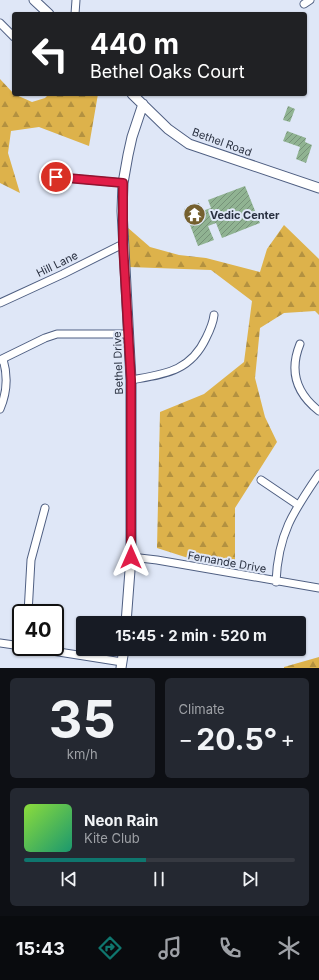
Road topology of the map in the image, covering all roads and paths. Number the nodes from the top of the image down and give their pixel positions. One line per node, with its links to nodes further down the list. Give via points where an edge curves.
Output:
1 (34, 0): 3 (street)
2 (76, 0): 4 (street)
3 (47, 12)
4 (75, 12)
5 (0, 23): 6 (street)
6 (12, 35)
7 (134, 96): 8 (street, Bethel Road)
8 (143, 104): 10 (street, Bethel Drive, via 132,137); 11 (street, Bethel Road, via 168,129 190,144)
9 (56, 177): 10 (street)
10 (123, 183): 12 (street, Bethel Drive)
11 (319, 188)
12 (123, 244): 13 (street, Hill Lane); 15 (street, Bethel Drive)
13 (0, 303)
14 (214, 315): 18 (street, via 202,348 191,360 168,373)
15 (129, 334): 17 (street, via 57,334); 18 (street, Bethel Drive)
16 (300, 344): 20 (street, via 294,362 295,375 304,396)
17 (1, 360): 19 (street, via 6,371 6,389)
18 (131, 380): 25 (street, Bethel Drive)
19 (0, 409)
20 (319, 411)
21 (319, 474): 23 (street)
22 (261, 480): 23 (street)
23 (298, 505): 26 (street, via 285,531)
24 (45, 508): 28 (street, via 31,560)
25 (131, 557): 26 (street, Fernande Drive); 29 (street, Bethel Drive)
26 (276, 582): 27 (street, Fernande Drive)
27 (319, 588)
28 (29, 604)
29 (127, 616)
30 (0, 643): 31 (street)
31 (12, 645)
32 (64, 654): 33 (street)
33 (121, 665)

